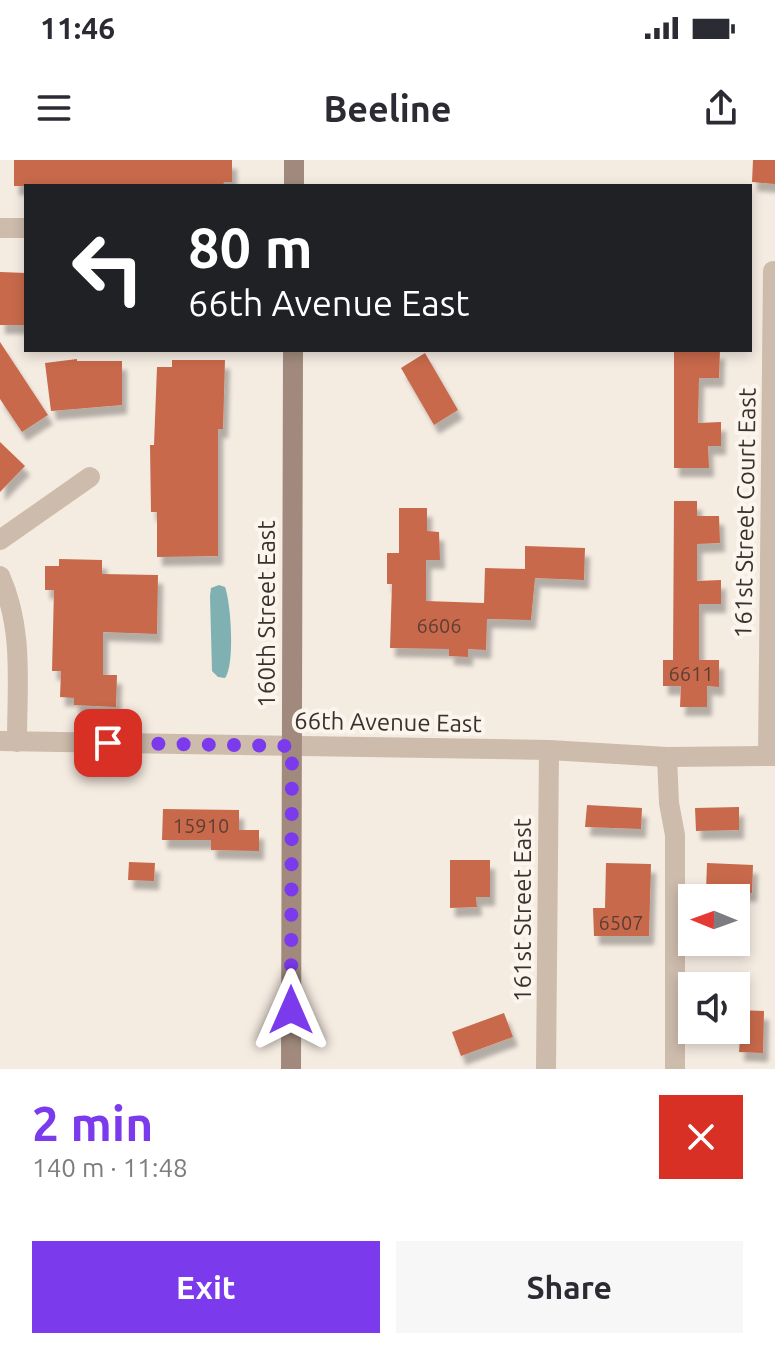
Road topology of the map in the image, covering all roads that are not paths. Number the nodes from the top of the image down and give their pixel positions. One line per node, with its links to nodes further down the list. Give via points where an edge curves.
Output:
1 (294, 160): 2 (main road)
2 (294, 184)
3 (0, 228): 4 (street)
4 (24, 228)
5 (773, 271): 13 (street, 161st Street Court East)
6 (293, 352): 11 (main road, 160th Street East)
7 (90, 477): 8 (street)
8 (0, 540)
9 (0, 576): 10 (street, via 18,634)
10 (8, 742): 11 (street, 66th Avenue East)
11 (292, 746): 12 (street, 66th Avenue East); 15 (main road, 160th Street East)
12 (549, 750): 14 (street, 66th Avenue East); 16 (street, 161st Street East)
13 (772, 756): 14 (street, 66th Avenue East)
14 (667, 757): 17 (street, via 675,835)
15 (291, 1069)
16 (546, 1069)
17 (675, 1069)

